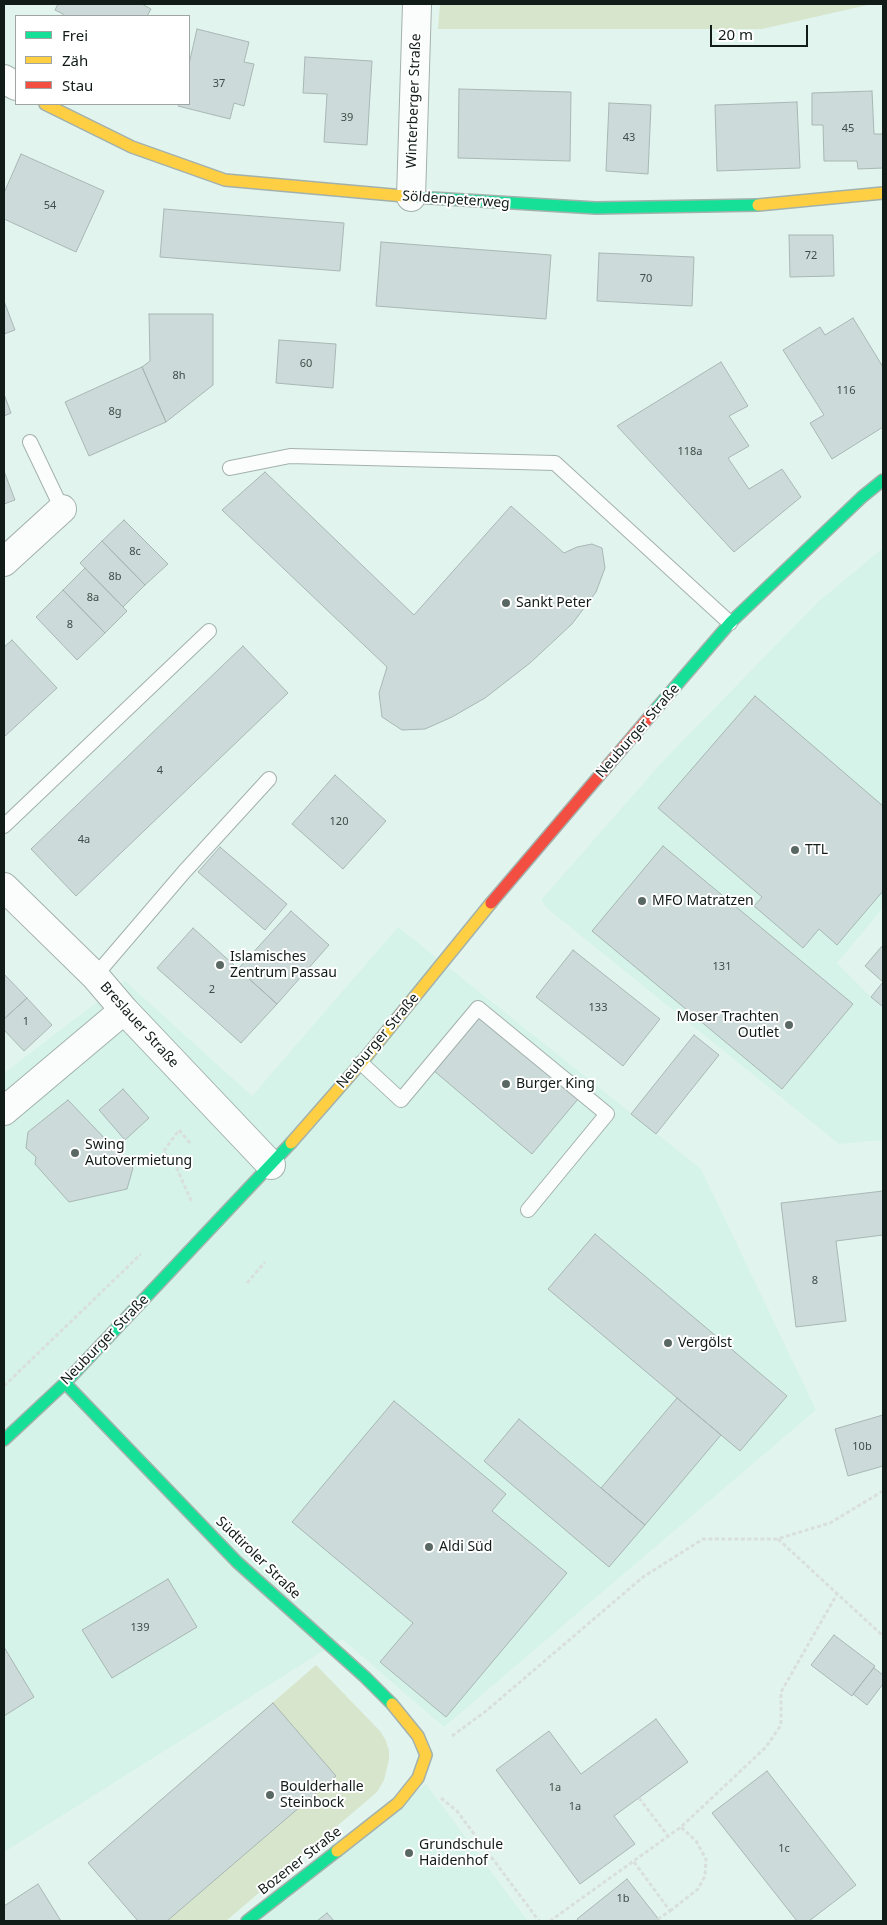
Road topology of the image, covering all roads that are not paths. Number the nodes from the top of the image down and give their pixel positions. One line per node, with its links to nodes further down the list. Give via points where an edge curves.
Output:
1 (417, 4): 6 (street, Winterberger Straße)
2 (4, 79): 3 (street)
3 (15, 85)
4 (47, 105): 6 (street, Söldenpeterweg, via 132,147 225,180)
5 (883, 193): 6 (street, Söldenpeterweg, via 746,206 596,208)
6 (411, 197)
7 (30, 442): 10 (lane)
8 (230, 468): 12 (lane, via 290,456 555,463)
9 (883, 480): 12 (street, Neuburger Straße)
10 (62, 509): 11 (street)
11 (4, 562)
12 (730, 623): 19 (street, Neuburger Straße, via 521,867)
13 (209, 631): 15 (lane)
14 (269, 779): 17 (lane)
15 (4, 826)
16 (4, 887): 17 (street, Breslauer Straße)
17 (95, 976): 18 (street, Breslauer Straße)
18 (124, 1010): 20 (street); 21 (street, Breslauer Straße)
19 (361, 1063): 21 (street, Neuburger Straße); 22 (lane, via 401,1100 478,1008 607,1114)
20 (4, 1111)
21 (271, 1165): 23 (street, Neuburger Straße)
22 (528, 1210)
23 (65, 1383): 24 (street, Neuburger Straße); 25 (street, Südtiroler Straße, via 238,1562 401,1713 418,1736)
24 (4, 1440)
25 (426, 1755): 26 (street, Bozener Straße, via 418,1778 398,1803)
26 (247, 1921)

